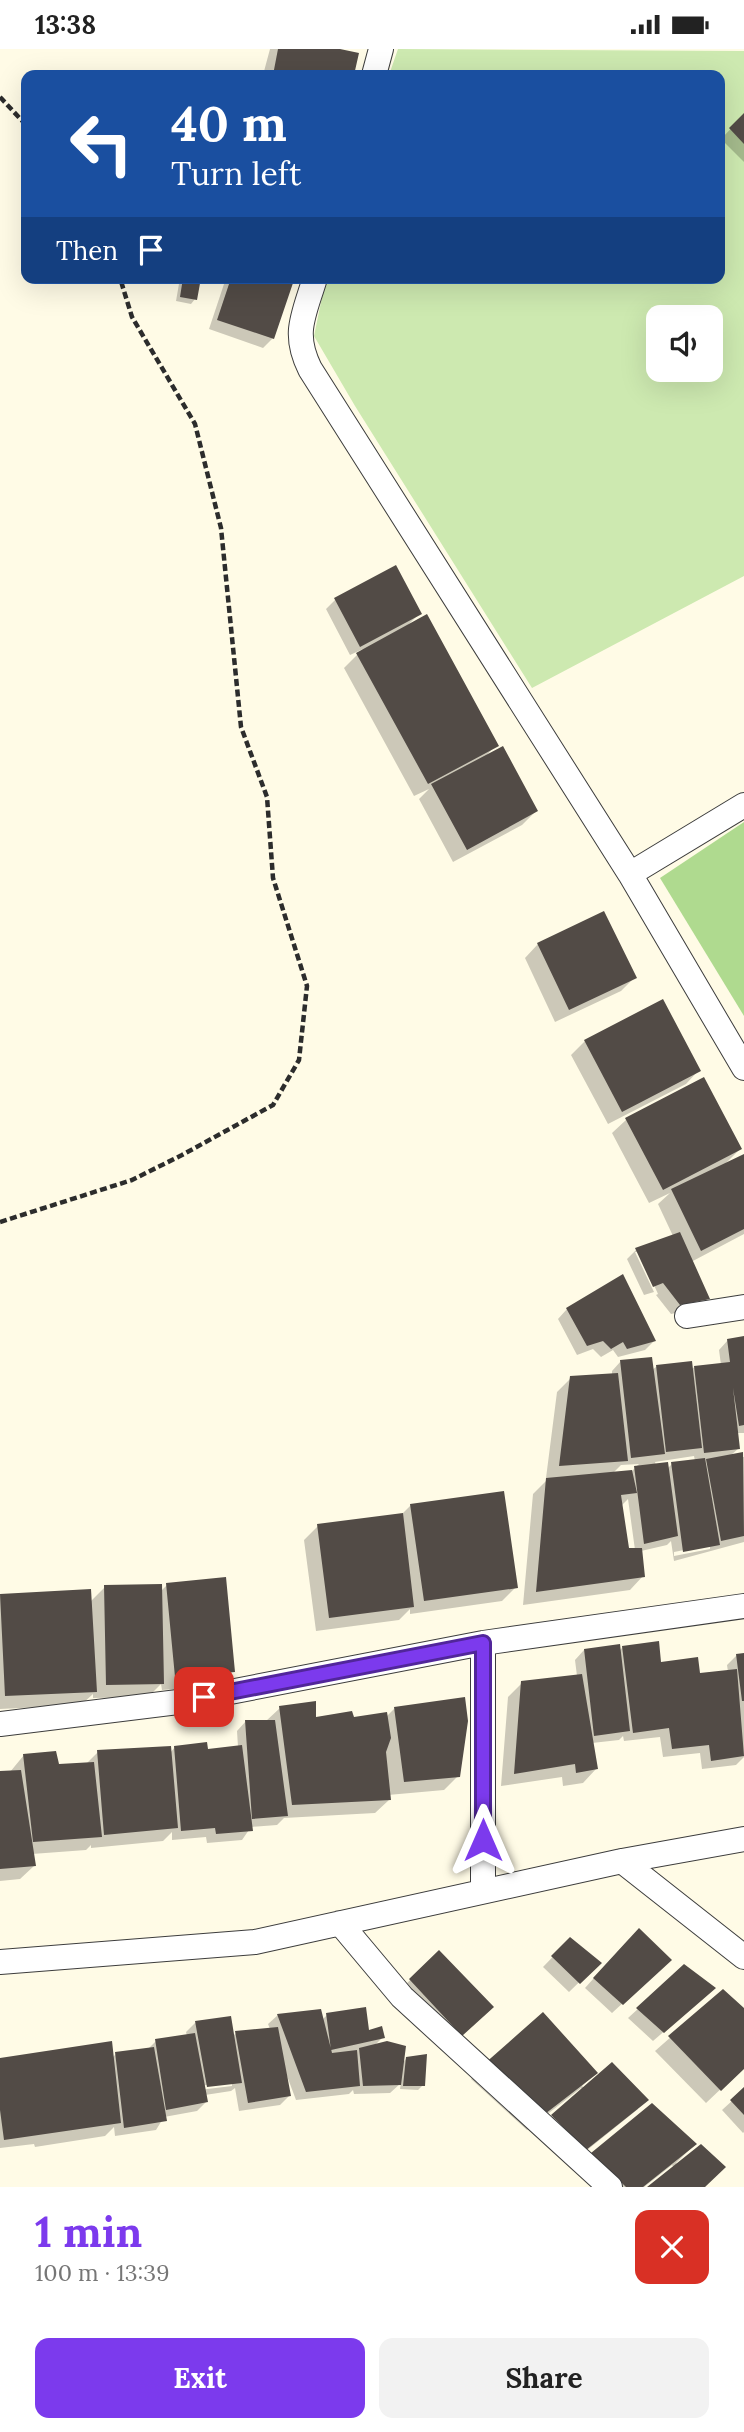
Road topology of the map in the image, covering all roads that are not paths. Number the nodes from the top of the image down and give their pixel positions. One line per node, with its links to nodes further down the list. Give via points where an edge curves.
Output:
1 (381, 49): 2 (street)
2 (375, 70)
3 (313, 284): 5 (street, via 299,348 310,369)
4 (744, 805): 5 (street)
5 (630, 874): 6 (street)
6 (744, 1067)
7 (744, 1307): 8 (street)
8 (687, 1316)
9 (744, 1606): 10 (street)
10 (483, 1643): 11 (street, via 178,1702); 14 (street)
11 (0, 1724)
12 (744, 1839): 13 (street)
13 (622, 1861): 14 (street); 16 (street)
14 (483, 1891): 15 (street)
15 (340, 1923): 17 (street, via 255,1942); 18 (street, via 402,1997)
16 (744, 1957)
17 (0, 1962)
18 (610, 2187)

